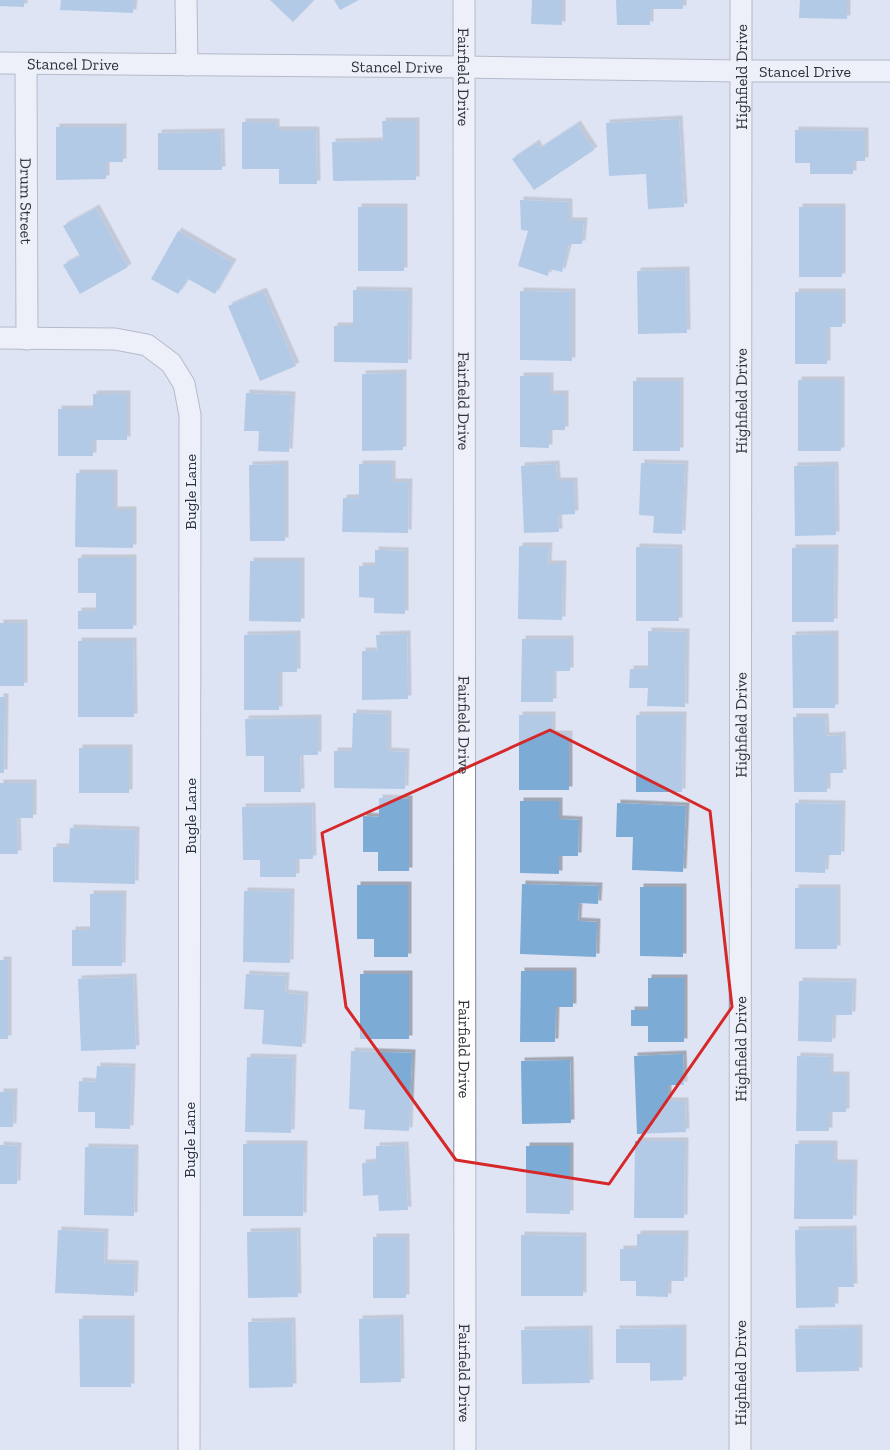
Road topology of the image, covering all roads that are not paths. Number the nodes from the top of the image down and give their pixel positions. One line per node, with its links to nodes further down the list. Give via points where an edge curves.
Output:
1 (186, 0): 6 (street)
2 (464, 0): 7 (street, Fairfield Drive)
3 (741, 0): 8 (street, Highfield Drive)
4 (0, 63): 5 (street, Stancel Drive)
5 (26, 64): 6 (street, Stancel Drive); 11 (street, Drum Street)
6 (186, 65): 7 (street, Stancel Drive)
7 (464, 67): 8 (street, Stancel Drive); 13 (street, Fairfield Drive)
8 (741, 71): 9 (street, Stancel Drive); 14 (street, Highfield Drive)
9 (890, 71)
10 (0, 338): 11 (street, Bugle Lane)
11 (27, 339): 12 (street, Bugle Lane, via 115,339 147,345 171,363 184,384 190,415)
12 (189, 1450)
13 (465, 1450)
14 (740, 1450)

